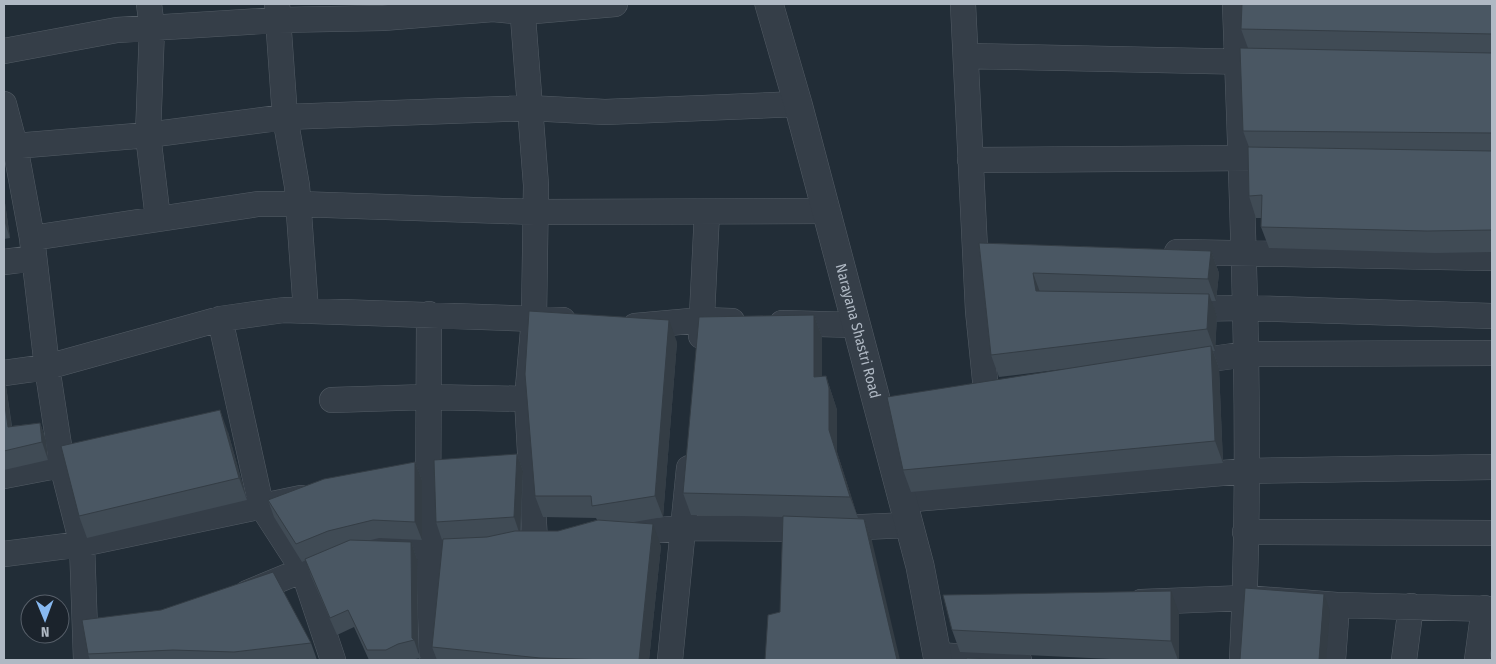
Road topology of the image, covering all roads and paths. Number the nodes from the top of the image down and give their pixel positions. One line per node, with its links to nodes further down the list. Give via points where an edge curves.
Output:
1 (615, 4): 5 (street)
2 (769, 4): 13 (street, Narayana Shastri Road)
3 (963, 4): 9 (street)
4 (1235, 4): 10 (street)
5 (522, 8): 6 (street, via 383,18); 14 (street)
6 (278, 12): 7 (street); 15 (street)
7 (150, 16): 8 (street, via 116,30); 16 (street)
8 (4, 51)
9 (966, 56): 10 (street); 20 (street)
10 (1237, 62): 11 (street); 18 (street)
11 (1276, 63)
12 (4, 104): 17 (street)
13 (798, 104): 14 (street, via 605,112); 22 (street, Narayana Shastri Road)
14 (529, 108): 15 (street); 23 (street, via 536,185)
15 (285, 117): 16 (street); 21 (street)
16 (148, 135): 17 (street); 25 (street)
17 (15, 146): 26 (street)
18 (1240, 157): 19 (street); 20 (street); 28 (street)
19 (1275, 158)
20 (970, 160): 48 (street, via 985,252 978,311)
21 (298, 204): 23 (street); 25 (street, via 258,204); 33 (street)
22 (826, 211): 24 (street); 41 (street, Narayana Shastri Road)
23 (535, 212): 24 (street); 37 (street)
24 (707, 212): 38 (street)
25 (158, 219): 26 (street)
26 (33, 248): 30 (street); 46 (street)
27 (1154, 252): 28 (street)
28 (1244, 252): 29 (street); 31 (street)
29 (1492, 258)
30 (4, 262)
31 (1245, 308): 32 (street); 35 (street); 43 (street)
32 (1156, 309)
33 (306, 311): 34 (street); 36 (street, via 284,310)
34 (429, 314): 37 (street); 49 (street)
35 (1492, 316)
36 (220, 319): 46 (street); 62 (street, via 234,426)
37 (534, 319): 39 (street); 50 (street)
38 (702, 320): 40 (street, via 632,326); 41 (street); 44 (street)
39 (584, 321)
40 (613, 324)
41 (855, 325): 63 (street, Narayana Shastri Road, via 888,405)
42 (1492, 353): 43 (street)
43 (1247, 354): 45 (street); 57 (street)
44 (699, 360)
45 (1160, 366)
46 (47, 367): 47 (street); 54 (street)
47 (4, 373)
48 (986, 390)
49 (427, 397): 50 (street); 51 (street); 58 (street)
50 (527, 399): 55 (street)
51 (332, 400)
52 (691, 449): 64 (street)
53 (98, 456): 54 (street)
54 (62, 465): 59 (street); 68 (street)
55 (532, 466): 58 (street); 69 (street, via 525,541)
56 (1492, 467): 57 (street)
57 (1246, 471): 63 (street); 65 (street)
58 (428, 474): 60 (street); 69 (street)
59 (4, 476)
60 (369, 485)
61 (320, 494): 62 (street)
62 (261, 505): 68 (street); 71 (street)
63 (906, 512): 64 (street, via 817,529); 80 (street, Narayana Shastri Road, via 938,610)
64 (684, 528): 67 (street); 83 (street)
65 (1245, 532): 66 (street); 72 (street)
66 (1492, 533)
67 (594, 536)
68 (82, 544): 70 (street); 79 (street)
69 (428, 544): 71 (street, via 355,549); 82 (street)
70 (4, 554)
71 (303, 570): 73 (street); 81 (street)
72 (1245, 598): 74 (street); 75 (street); 85 (street)
73 (227, 601)
74 (1116, 603)
75 (1337, 605): 76 (street); 86 (street)
76 (1411, 606): 77 (street); 87 (street)
77 (1488, 609): 88 (street)
78 (112, 633): 79 (street)
79 (85, 648)
80 (937, 657): 84 (street)
81 (333, 660)
82 (432, 660)
83 (670, 660)
84 (1019, 660)
85 (1242, 660)
86 (1334, 660)
87 (1404, 660)
88 (1477, 660)

